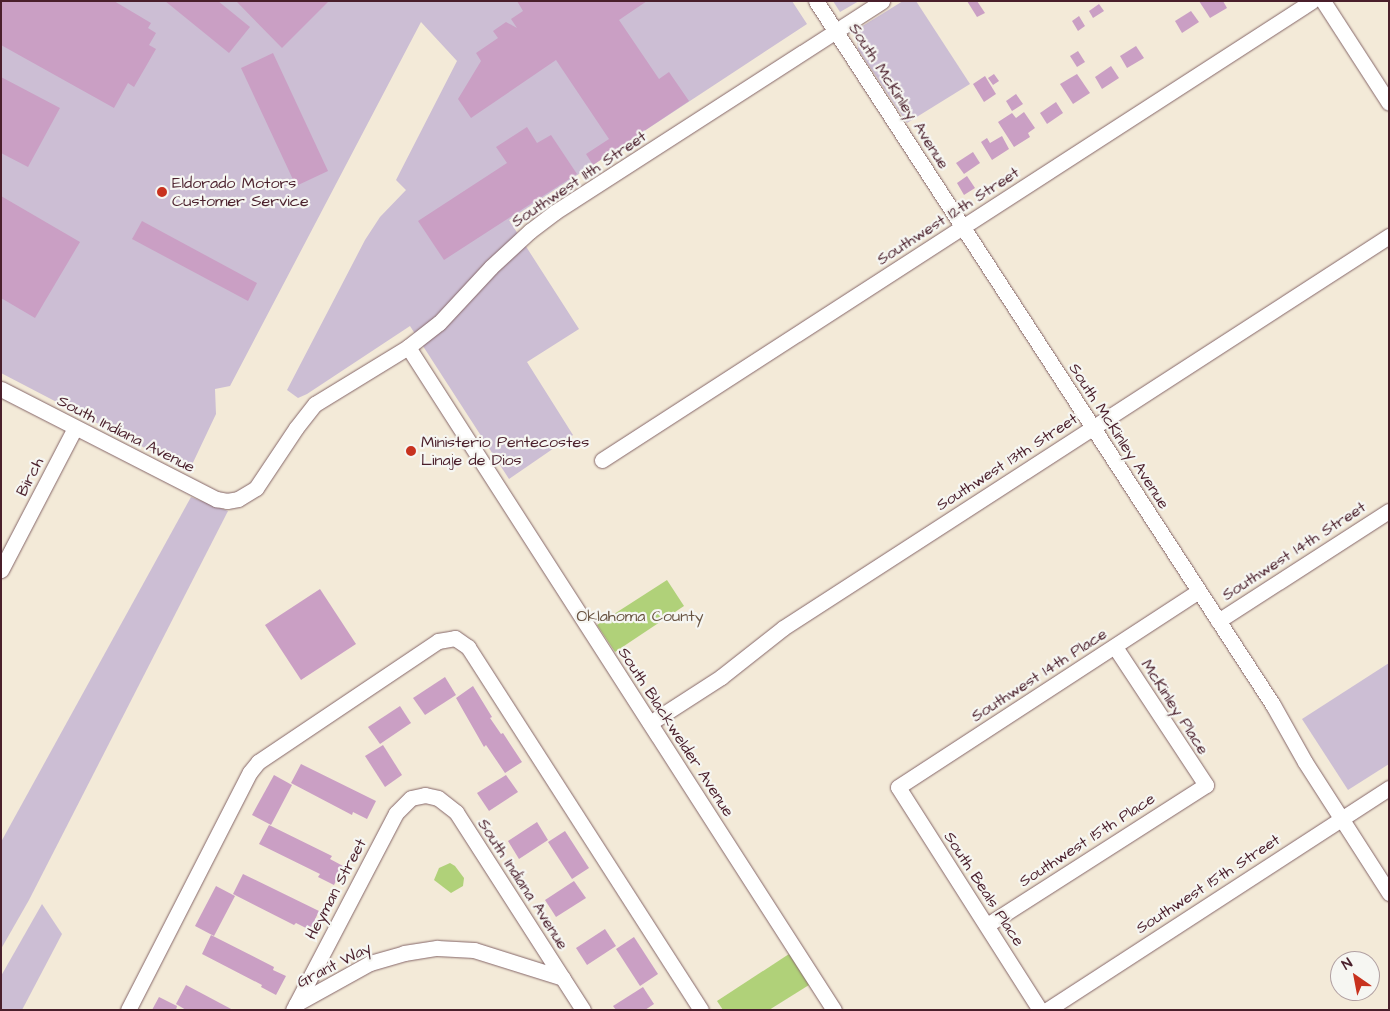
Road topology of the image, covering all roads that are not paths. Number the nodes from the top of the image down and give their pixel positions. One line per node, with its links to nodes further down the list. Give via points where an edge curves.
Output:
1 (816, 1): 5 (street, South McKinley Avenue)
2 (882, 1): 5 (street, Southwest 11th Street)
3 (1312, 1): 7 (street, Southwest 12th Street)
4 (1323, 1): 6 (street)
5 (836, 32): 7 (street, South McKinley Avenue); 9 (street, Southwest 11th Street, via 555,212 509,249 439,323)
6 (1389, 103)
7 (963, 227): 11 (street, South McKinley Avenue); 13 (street, Southwest 12th Street)
8 (1389, 236): 11 (street, Southwest 13th Street)
9 (408, 347): 14 (street, Southwest 11th Street, via 315,404 256,488); 20 (street, South Blackwelder Avenue)
10 (1, 389): 12 (street, South Indiana Avenue)
11 (1093, 427): 17 (street, South McKinley Avenue); 20 (street, Southwest 13th Street, via 783,628 721,677)
12 (75, 428): 14 (street, South Indiana Avenue, via 216,499); 16 (street, Birch)
13 (602, 460)
14 (238, 499)
15 (1389, 511): 18 (street, Southwest 14th Street)
16 (1, 570)
17 (1200, 591): 18 (street, South McKinley Avenue); 19 (street, Southwest 14th Place)
18 (1218, 621): 25 (street, South McKinley Avenue)
19 (1115, 647): 21 (street, McKinley Place); 22 (street, Southwest 14th Place)
20 (650, 723): 33 (street, South Blackwelder Avenue)
21 (1206, 785): 27 (street, Southwest 15th Place)
22 (898, 787): 27 (street, South Beals Place)
23 (1389, 788): 25 (street, Southwest 15th Street)
24 (420, 795): 28 (street, South Indiana Avenue, via 438,798 456,812); 29 (street, Heyman Street, via 404,803 396,813)
25 (1341, 819): 26 (street, South McKinley Avenue); 35 (street, Southwest 15th Street)
26 (1389, 893)
27 (987, 925): 34 (street, South Beals Place)
28 (563, 978): 29 (street, Grant Way, via 474,950 437,948 370,963); 31 (street, South Indiana Avenue)
29 (295, 1007)
30 (128, 1010): 32 (street, via 258,762 438,641 455,638 468,647)
31 (583, 1010)
32 (701, 1010)
33 (834, 1010)
34 (1040, 1010)
35 (1047, 1010)

